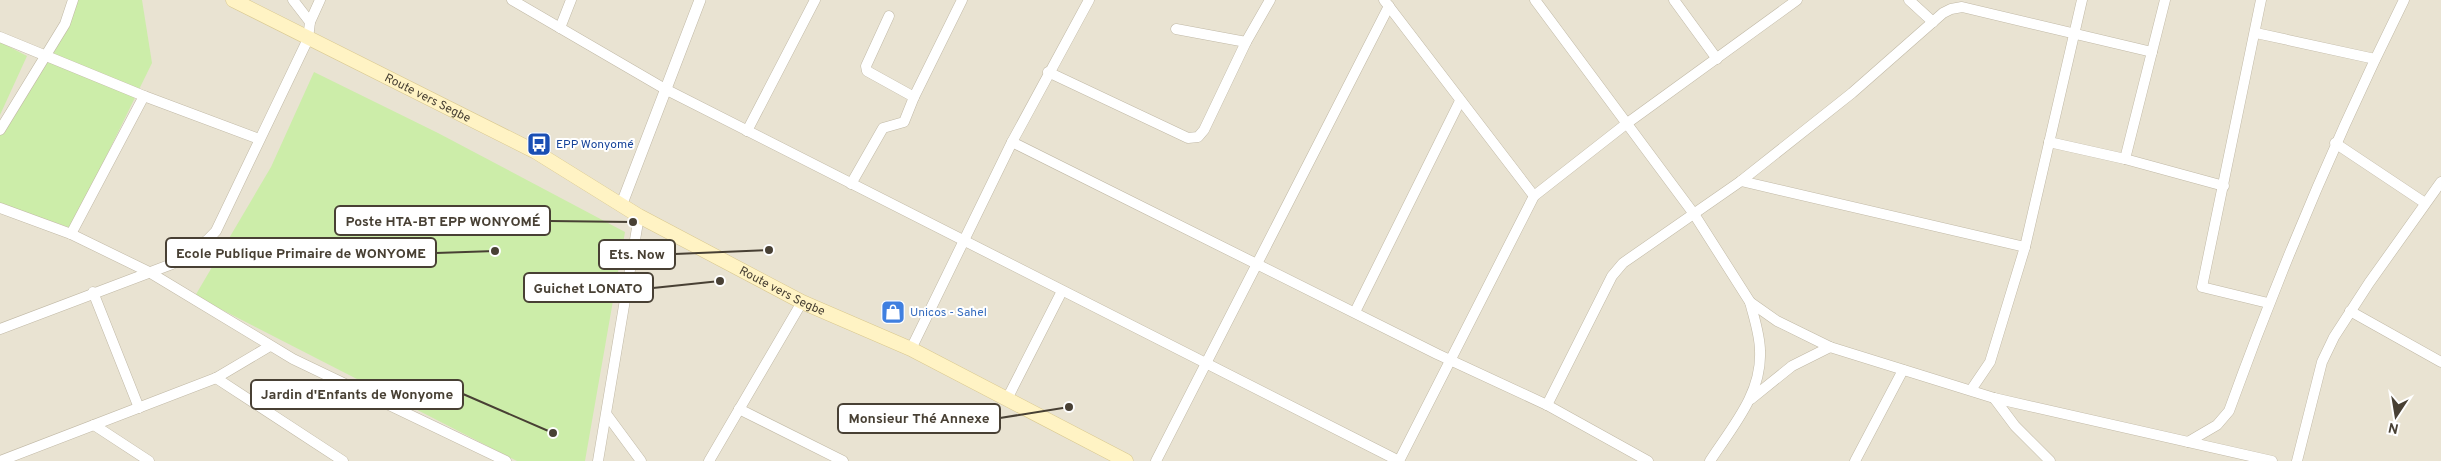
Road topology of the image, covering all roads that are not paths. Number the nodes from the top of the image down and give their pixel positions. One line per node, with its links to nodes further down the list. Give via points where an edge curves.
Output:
1 (73, 0): 32 (street, via 65,24)
2 (233, 0): 29 (main road, Route vers Segbe)
3 (293, 0): 22 (street)
4 (320, 0): 22 (street)
5 (512, 0): 24 (street)
6 (571, 0): 24 (street)
7 (700, 0): 36 (street)
8 (815, 0): 42 (street)
9 (962, 0): 38 (street)
10 (1089, 0): 35 (street)
11 (1270, 0): 30 (street)
12 (1535, 0): 40 (street)
13 (1674, 0): 33 (street)
14 (1796, 0): 33 (street)
15 (1909, 0): 23 (street)
16 (2082, 0): 27 (street)
17 (2165, 0): 31 (street)
18 (2261, 0): 26 (street)
19 (2404, 0): 34 (street)
20 (1387, 3): 39 (street); 61 (street)
21 (888, 16): 38 (street, via 866,66 867,71)
22 (310, 22): 29 (street)
23 (1933, 22): 27 (street, via 1951,9 1962,8); 48 (street, via 1852,93)
24 (560, 28): 36 (street)
25 (1176, 29): 30 (street)
26 (2256, 33): 34 (street); 51 (street)
27 (2074, 35): 31 (street); 45 (street)
28 (0, 36): 32 (street)
29 (308, 39): 43 (street); 54 (main road, Route vers Segbe, via 536,152)
30 (1246, 42): 35 (street, via 1198,137 1188,138)
31 (2152, 52): 47 (street)
32 (45, 54): 37 (street); 41 (street)
33 (1717, 58): 40 (street)
34 (2375, 59): 46 (street)
35 (1048, 72): 44 (street)
36 (665, 89): 42 (street); 54 (street)
37 (144, 96): 43 (street); 58 (street)
38 (914, 97): 50 (street, via 904,122 883,128)
39 (1460, 101): 52 (street); 69 (street)
40 (1626, 124): 52 (street); 56 (street)
41 (0, 130)
42 (747, 131): 50 (street)
43 (259, 139): 62 (street, via 212,235 195,252)
44 (1012, 142): 59 (street); 61 (street)
45 (2049, 142): 47 (street); 60 (street)
46 (2335, 143): 53 (street); 67 (street)
47 (2125, 159): 51 (street)
48 (1741, 181): 56 (street); 60 (street)
49 (2441, 182): 53 (street)
50 (851, 184): 59 (street)
51 (2224, 186): 67 (street, via 2202,287)
52 (1534, 196): 74 (street)
53 (2426, 203): 68 (street)
54 (621, 206): 57 (main road, Route vers Segbe)
55 (0, 208): 58 (street)
56 (1694, 214): 66 (street); 83 (street, via 1617,270)
57 (639, 216): 65 (main road, Route vers Segbe); 86 (street)
58 (71, 234): 62 (street)
59 (964, 240): 63 (street); 73 (street)
60 (2025, 247): 79 (street, via 1990,362)
61 (1258, 264): 69 (street); 75 (street)
62 (149, 272): 64 (street); 71 (street)
63 (1062, 291): 75 (street); 81 (street)
64 (93, 292): 70 (street); 84 (street)
65 (802, 302): 73 (main road, Route vers Segbe); 85 (street)
66 (1750, 302): 72 (street, via 1777,321); 82 (street, via 1760,350 1757,380)
67 (2268, 303): 88 (street, via 2229,411 2217,425)
68 (2350, 311): 76 (street); 105 (street, via 2322,362)
69 (1355, 312): 74 (street)
70 (0, 329)
71 (270, 346): 78 (street); 92 (street)
72 (1830, 347): 77 (street); 82 (street, via 1792,366)
73 (911, 349): 81 (main road, Route vers Segbe)
74 (1451, 360): 83 (street); 99 (street)
75 (1206, 362): 98 (street); 99 (street)
76 (2441, 362)
77 (1903, 370): 79 (street); 102 (street)
78 (216, 378): 84 (street); 91 (street)
79 (1971, 390): 80 (street)
80 (1994, 398): 88 (street); 103 (street, via 2015,426)
81 (1007, 399): 97 (main road, Route vers Segbe)
82 (1750, 400): 101 (street)
83 (1547, 405): 100 (street)
84 (139, 408): 87 (street)
85 (739, 409): 95 (street); 96 (street)
86 (607, 415): 93 (street); 94 (street)
87 (94, 425): 89 (street); 90 (street)
88 (2188, 442): 104 (street)
89 (0, 460)
90 (149, 461)
91 (343, 461)
92 (506, 461)
93 (598, 461)
94 (641, 461)
95 (709, 461)
96 (843, 461)
97 (1126, 461)
98 (1156, 461)
99 (1399, 461)
100 (1648, 461)
101 (1710, 461)
102 (1856, 461)
103 (2050, 461)
104 (2272, 461)
105 (2297, 461)

